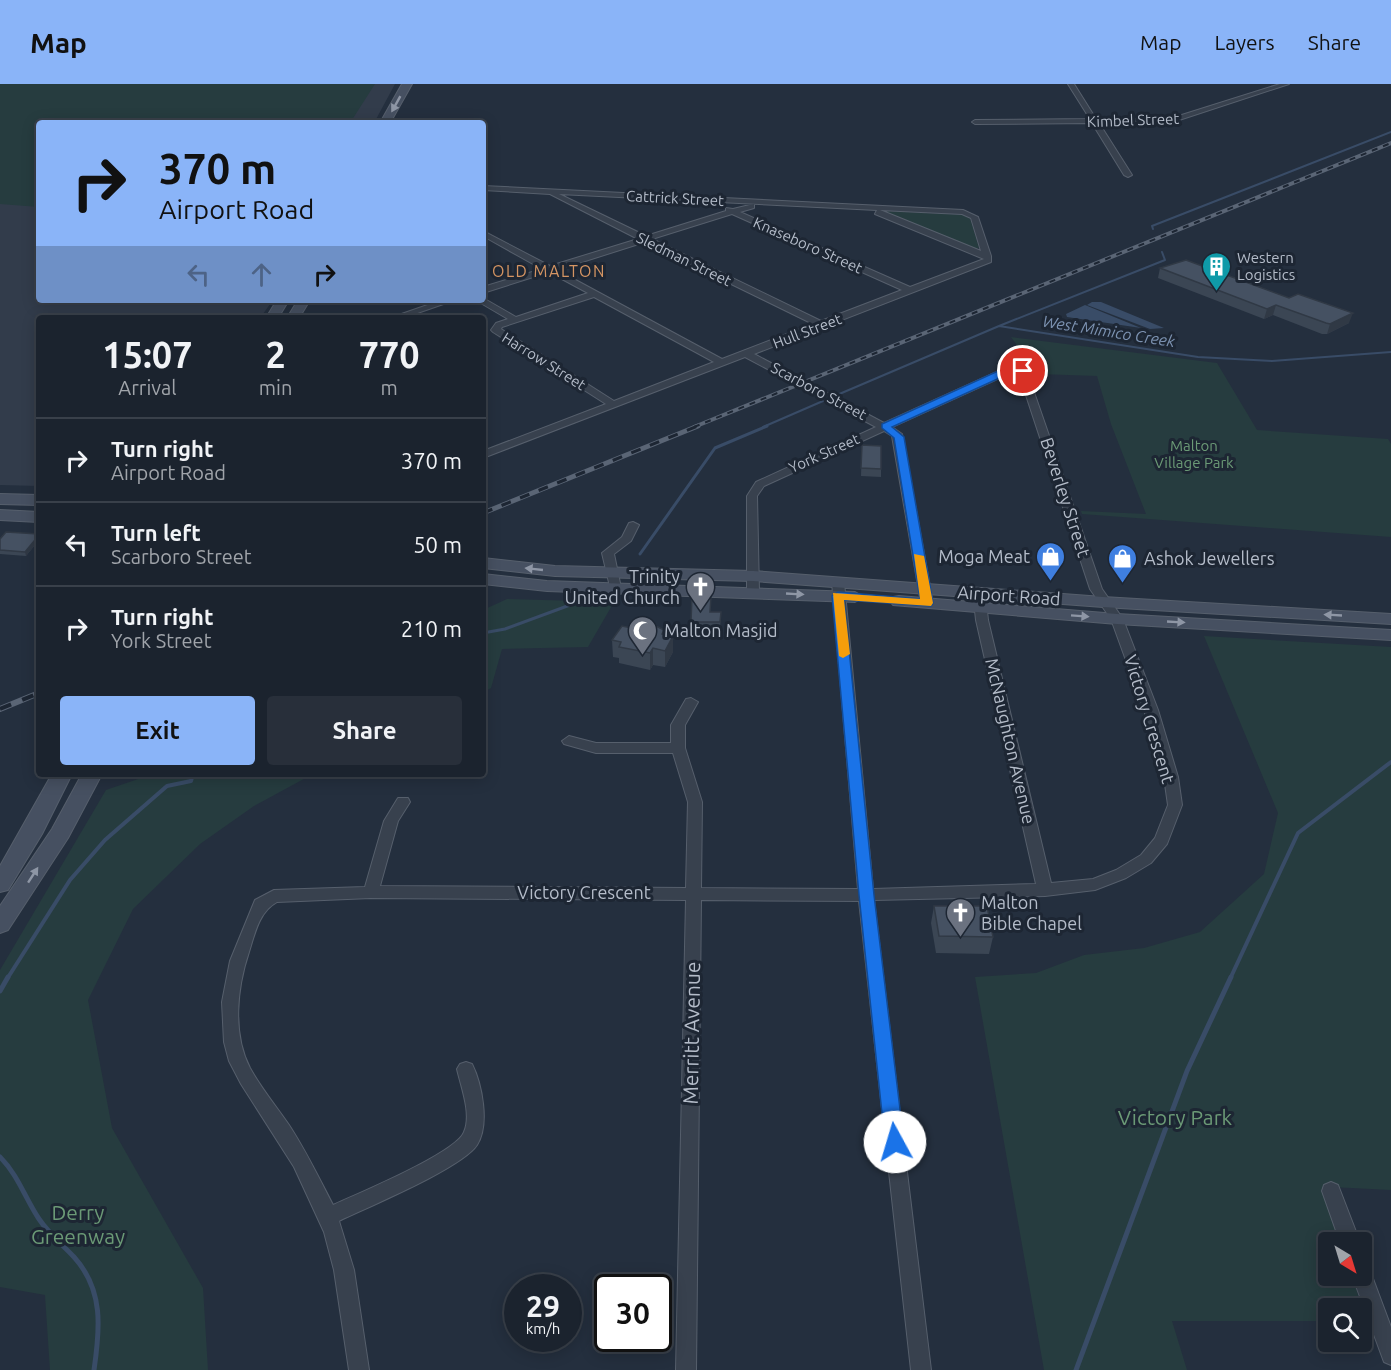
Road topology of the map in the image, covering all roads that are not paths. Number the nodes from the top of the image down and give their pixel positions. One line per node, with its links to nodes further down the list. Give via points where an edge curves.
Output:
1 (407, 84): 4 (main road, one-way to 4)
2 (1071, 84): 6 (street)
3 (1286, 84): 6 (street, Kimbel Street, via 1186,118 1152,123)
4 (388, 120)
5 (975, 122): 6 (street, Kimbel Street)
6 (1095, 122): 7 (street)
7 (1128, 175)
8 (486, 188): 9 (street, Cattrick Street)
9 (548, 192): 10 (street, Cattrick Street); 15 (street, Sledman Street)
10 (705, 199): 11 (street, Cattrick Street); 13 (street, Knaseboro Street)
11 (762, 202): 12 (street, Cattrick Street); 13 (street)
12 (867, 208): 16 (street); 16 (street, via 969,214 974,218)
13 (732, 212): 15 (street); 19 (street, Knaseboro Street)
14 (486, 235): 17 (street)
15 (644, 239): 17 (street); 25 (street, Sledman Street)
16 (987, 256): 19 (street, Hull Street, via 984,263)
17 (550, 269): 18 (street); 20 (street)
18 (486, 289)
19 (911, 291): 25 (street, Hull Street)
20 (595, 294): 24 (street); 27 (street)
21 (486, 302): 24 (street, Harrow Street)
22 (438, 303): 23 (street)
23 (403, 315)
24 (515, 320): 29 (street, Harrow Street, via 496,328 498,333)
25 (821, 326): 26 (street, Hull Street)
26 (747, 354): 27 (street, Hull Street); 30 (street, Scarboro Street)
27 (722, 363): 29 (street, Hull Street)
28 (1023, 371): 30 (street, York Street, via 1002,373); 46 (street, Beverley Street)
29 (614, 405): 32 (street, Hull Street)
30 (885, 426): 42 (street, York Street, via 759,485 752,496); 44 (street, Scarboro Street, via 899,437)
31 (486, 444): 32 (street)
32 (495, 450): 33 (street, Hull Street)
33 (486, 454)
34 (0, 500): 35 (main road)
35 (36, 500)
36 (0, 515): 37 (main road)
37 (31, 516)
38 (633, 525): 41 (street, via 627,539 608,553)
39 (486, 563): 41 (main road, Airport Road, one-way to 39)
40 (486, 579): 41 (main road, Airport Road)
41 (613, 581): 42 (main road, Airport Road)
42 (753, 584): 43 (main road, Airport Road)
43 (838, 589): 44 (main road, Airport Road); 60 (street)
44 (925, 596): 45 (main road, Airport Road)
45 (980, 601): 46 (main road, Airport Road); 47 (main road, Airport Road, one-way to 47); 57 (street, McNaughton Avenue)
46 (1103, 602): 47 (street, Beverley Street); 48 (main road, Airport Road, one-way to 46)
47 (1117, 619): 49 (main road, Airport Road, one-way to 49); 57 (street, Victory Crescent, via 1151,710 1175,805 1162,840 1146,859 1095,884)
48 (1388, 622)
49 (1391, 634)
50 (691, 702): 52 (street, Merritt Avenue, via 678,725)
51 (569, 741): 52 (street, via 596,748)
52 (678, 748): 59 (street, Merritt Avenue, via 695,802)
53 (60, 777): 56 (main road, via 32,834)
54 (90, 777): 61 (main road, one-way to 54, via 60,833)
55 (403, 802): 58 (street, via 391,821)
56 (0, 884)
57 (1045, 890): 60 (street, Victory Crescent)
58 (371, 892): 59 (street, Victory Crescent); 64 (street, Victory Crescent, via 274,896 260,904 231,988 229,1012 238,1062 299,1157)
59 (693, 893): 60 (street, Victory Crescent); 69 (street, Merritt Avenue)
60 (866, 895): 70 (street)
61 (0, 924)
62 (466, 1070): 64 (street, via 475,1120 472,1137 461,1149 446,1161)
63 (1331, 1191): 65 (street)
64 (328, 1216): 68 (street, Victory Crescent, via 340,1259)
65 (1346, 1232)
66 (1366, 1286): 67 (street)
67 (1391, 1355)
68 (359, 1370)
69 (686, 1370)
70 (921, 1370)

